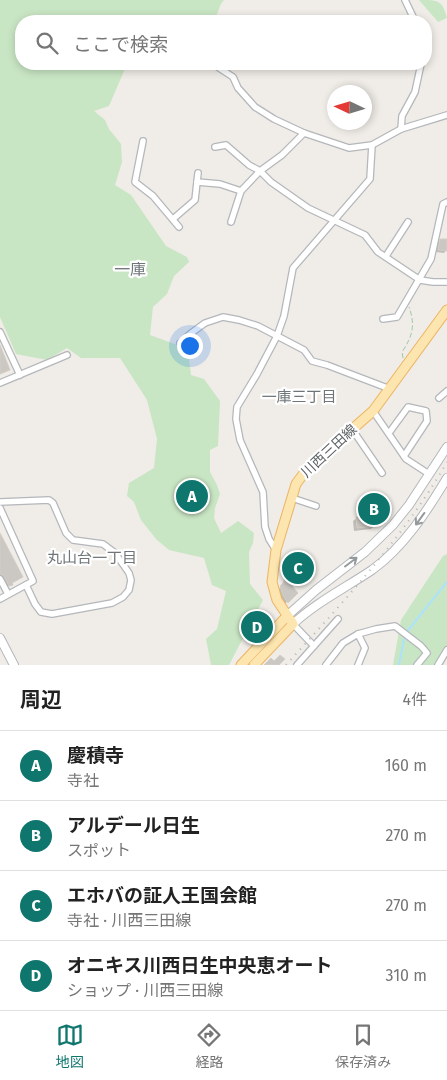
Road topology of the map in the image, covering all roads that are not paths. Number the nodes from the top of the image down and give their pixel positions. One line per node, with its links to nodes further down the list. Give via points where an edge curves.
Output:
1 (405, 0): 2 (street)
2 (412, 15)
3 (222, 70): 7 (street, via 233,77 255,107)
4 (420, 70): 6 (street, via 415,92 402,116)
5 (447, 116): 6 (street)
6 (401, 129): 9 (street)
7 (304, 133): 9 (street, via 349,148); 11 (street)
8 (143, 141): 16 (street, via 135,182)
9 (372, 145): 17 (street, via 370,179)
10 (215, 147): 11 (street, via 226,145)
11 (260, 171): 14 (street); 17 (street, via 308,208)
12 (198, 173): 13 (street)
13 (197, 182): 14 (street, via 220,184); 16 (street, via 195,200)
14 (241, 191): 18 (street)
15 (447, 202): 22 (street, via 443,204 432,258)
16 (173, 218): 20 (street)
17 (334, 221): 21 (street, via 365,235 378,252); 27 (street, via 292,268 284,316)
18 (231, 222)
19 (408, 222): 21 (street)
20 (179, 227)
21 (386, 256): 22 (street)
22 (420, 280): 23 (street); 25 (street, via 397,317)
23 (447, 282)
24 (447, 310): 32 (main road, 川西三田線)
25 (383, 319)
26 (0, 332): 30 (street)
27 (277, 336): 28 (street, via 258,326 223,317 205,323); 32 (street, via 304,350 312,361); 47 (street, via 237,407 236,419 240,440 263,492 265,528)
28 (180, 343)
29 (67, 355): 30 (street)
30 (20, 376): 31 (street)
31 (0, 383)
32 (390, 389): 35 (main road, 川西三田線)
33 (447, 391): 34 (street)
34 (439, 398)
35 (373, 411): 36 (main road, 川西三田線); 37 (street)
36 (352, 429): 40 (street); 43 (main road, 川西三田線, via 306,468)
37 (389, 433): 39 (street); 39 (street, via 408,407 426,411 427,421)
38 (447, 447): 41 (street)
39 (404, 456): 41 (street)
40 (382, 473)
41 (430, 474): 48 (street, one-way to 41, via 365,552 393,525)
42 (447, 478): 51 (street, one-way to 51, via 393,551 372,570)
43 (292, 498): 45 (street); 47 (main road, 川西三田線)
44 (0, 502): 50 (street, via 49,500 73,540 104,544 115,553 131,580 129,590 112,603 52,614 41,612)
45 (316, 506)
46 (0, 508): 50 (street, via 33,581)
47 (276, 550): 54 (main road, 川西三田線, via 272,582 277,600)
48 (333, 575): 51 (street, via 332,585); 54 (street)
49 (0, 579): 52 (street)
50 (26, 585): 52 (street)
51 (340, 589): 56 (street)
52 (8, 594): 53 (street)
53 (0, 599)
54 (287, 616): 56 (main road, 川西三田線); 62 (main road)
55 (338, 619): 59 (street)
56 (293, 624): 59 (street); 63 (main road)
57 (358, 634): 65 (street, via 343,642); 66 (street, via 364,648); 67 (street, via 395,626 426,653)
58 (0, 638): 61 (street)
59 (314, 646): 64 (street)
60 (447, 650): 68 (street)
61 (14, 665)
62 (241, 665)
63 (254, 665)
64 (297, 665)
65 (326, 665)
66 (358, 665)
67 (417, 665)
68 (438, 665)

